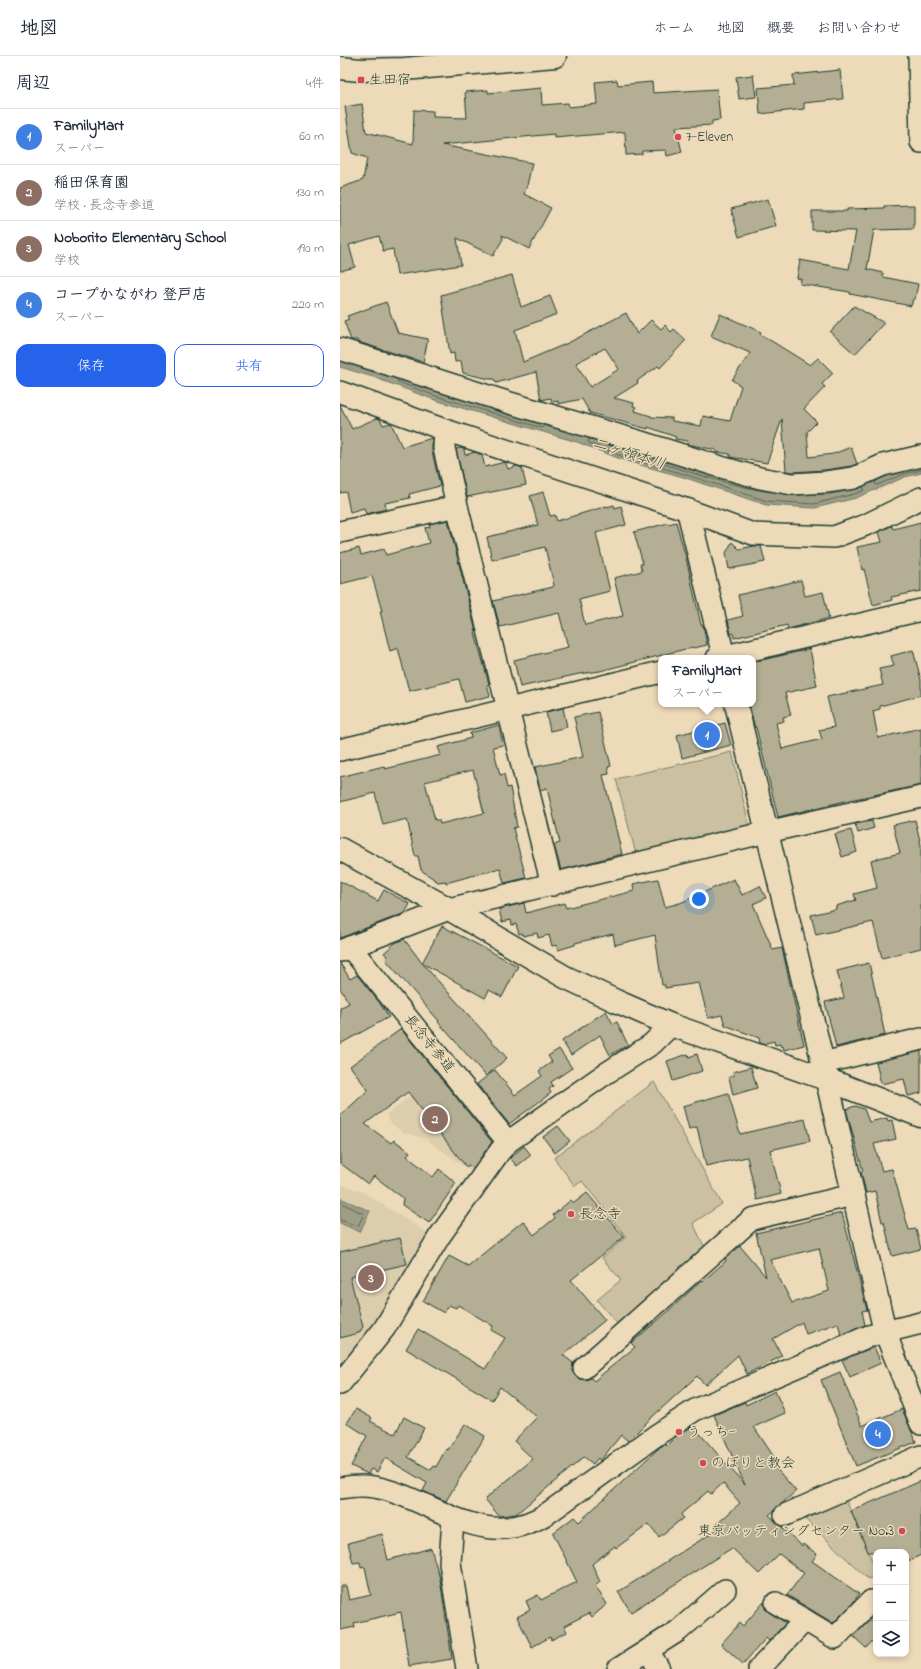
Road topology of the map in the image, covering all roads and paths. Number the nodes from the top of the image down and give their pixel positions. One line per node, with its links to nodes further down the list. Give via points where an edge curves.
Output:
1 (556, 56): 3 (street, via 404,69)
2 (919, 56): 4 (street)
3 (340, 68)
4 (921, 142)
5 (340, 349): 8 (street, via 510,404 721,467 792,484 854,478)
6 (340, 392): 7 (street)
7 (445, 430): 10 (street, via 444,448); 11 (street)
8 (917, 454)
9 (921, 498): 11 (street, via 868,524 834,537 753,534)
10 (457, 506): 12 (street); 18 (street)
11 (688, 510): 14 (street)
12 (340, 532)
13 (921, 610): 15 (street)
14 (722, 655)
15 (730, 655)
16 (658, 673): 18 (street)
17 (737, 707): 21 (street)
18 (507, 710): 19 (street); 23 (street)
19 (340, 750)
20 (921, 797): 21 (street)
21 (767, 832): 23 (street); 28 (street)
22 (340, 849): 24 (street)
23 (552, 885): 24 (street)
24 (449, 909): 25 (street); 26 (street, via 565,977)
25 (345, 949): 30 (street, 長念寺参道)
26 (671, 1024): 28 (street); 30 (street, via 652,1044)
27 (921, 1040): 28 (street)
28 (824, 1071): 29 (street); 31 (street)
29 (921, 1116)
30 (508, 1142): 35 (street, via 439,1237 384,1329)
31 (853, 1195): 33 (street); 34 (street, via 752,1218)
32 (921, 1323): 33 (street)
33 (885, 1332): 36 (street); 40 (street, via 869,1336 695,1410 536,1520 502,1528 487,1527)
34 (584, 1368)
35 (340, 1384)
36 (921, 1424)
37 (921, 1456): 39 (street)
38 (340, 1488): 40 (street, via 373,1487 397,1493)
39 (784, 1515)
40 (453, 1518): 46 (street, via 450,1563)
41 (725, 1590): 45 (street, via 678,1631)
42 (871, 1601): 44 (street, via 835,1638)
43 (776, 1603): 44 (street)
44 (805, 1620): 49 (street)
45 (648, 1650): 47 (street); 48 (street)
46 (467, 1669)
47 (618, 1669)
48 (659, 1669)
49 (759, 1669)

